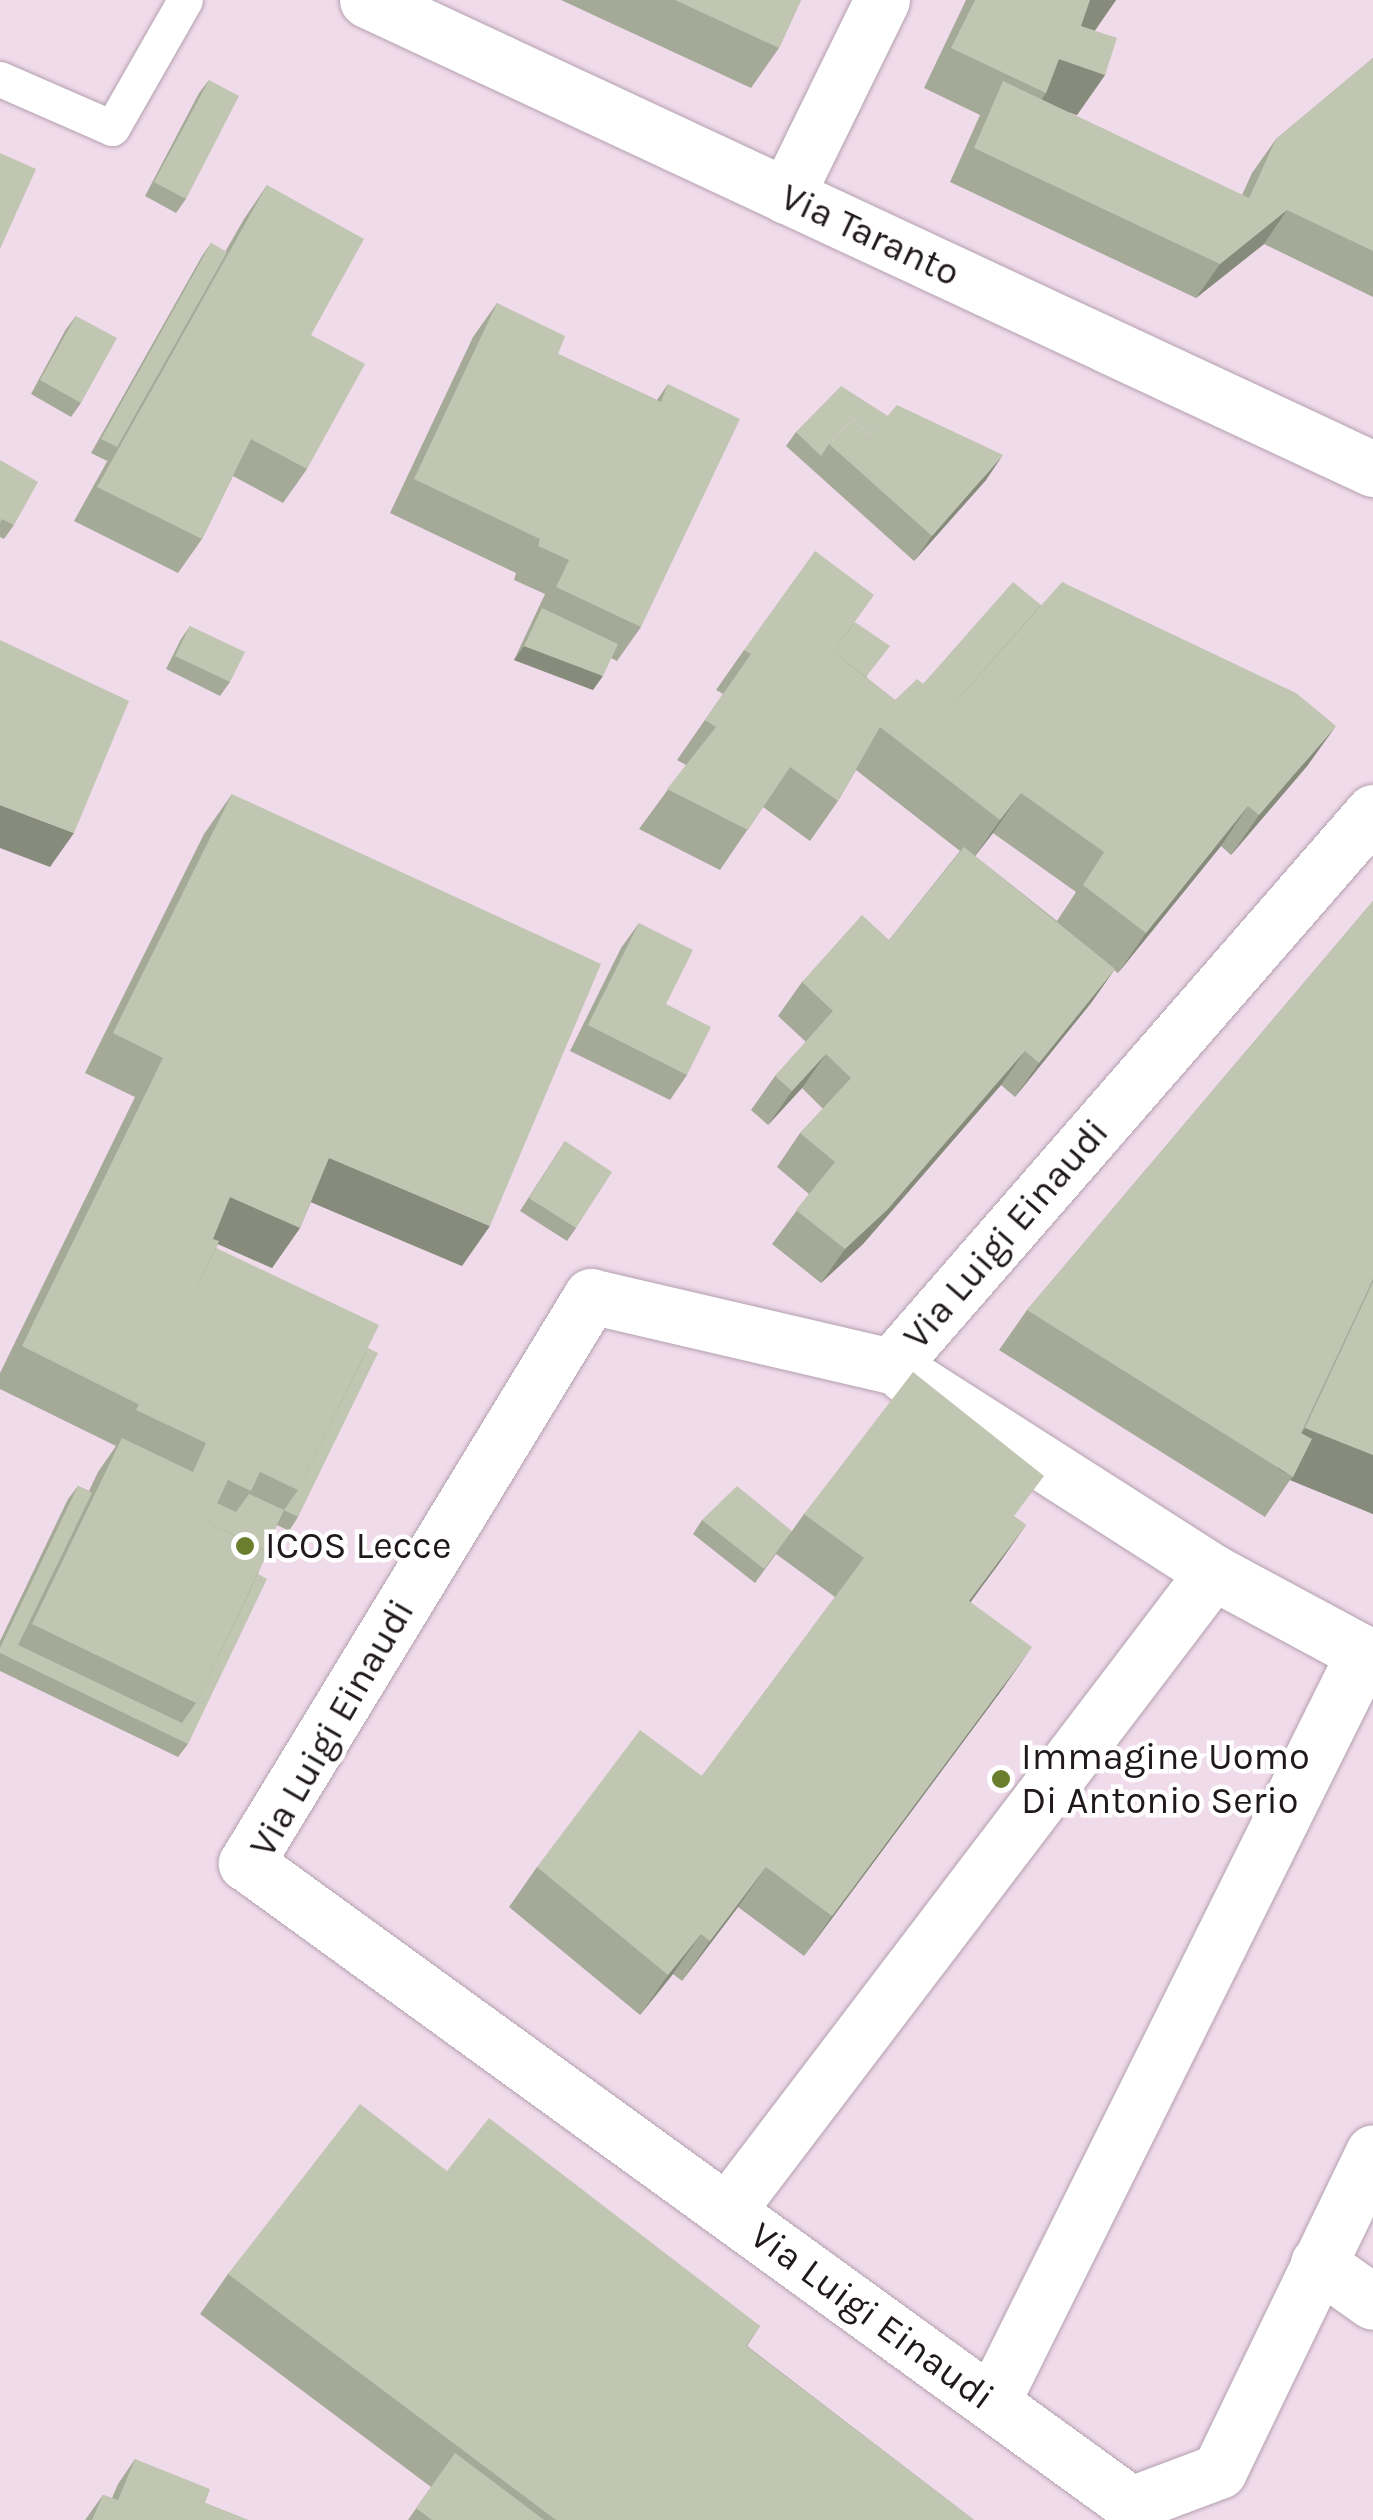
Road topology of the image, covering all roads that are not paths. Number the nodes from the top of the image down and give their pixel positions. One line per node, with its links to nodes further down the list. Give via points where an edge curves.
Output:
1 (184, 0): 4 (lane, via 112,128)
2 (366, 0): 5 (street, Via Taranto)
3 (882, 0): 5 (street)
4 (0, 79)
5 (786, 196): 6 (street, Via Taranto)
6 (1373, 469)
7 (1373, 812): 8 (street, Via Luigi Einaudi)
8 (891, 1366): 9 (street); 12 (street, Via Luigi Einaudi, via 591,1296 246,1863)
9 (1213, 1572): 10 (street); 12 (street)
10 (1369, 1655): 15 (street)
11 (1373, 2152): 13 (street)
12 (727, 2211): 15 (street, Via Luigi Einaudi)
13 (1318, 2264): 14 (street); 15 (street, Via Luigi Einaudi, via 1220,2470 1131,2504)
14 (1373, 2302)
15 (992, 2402)

